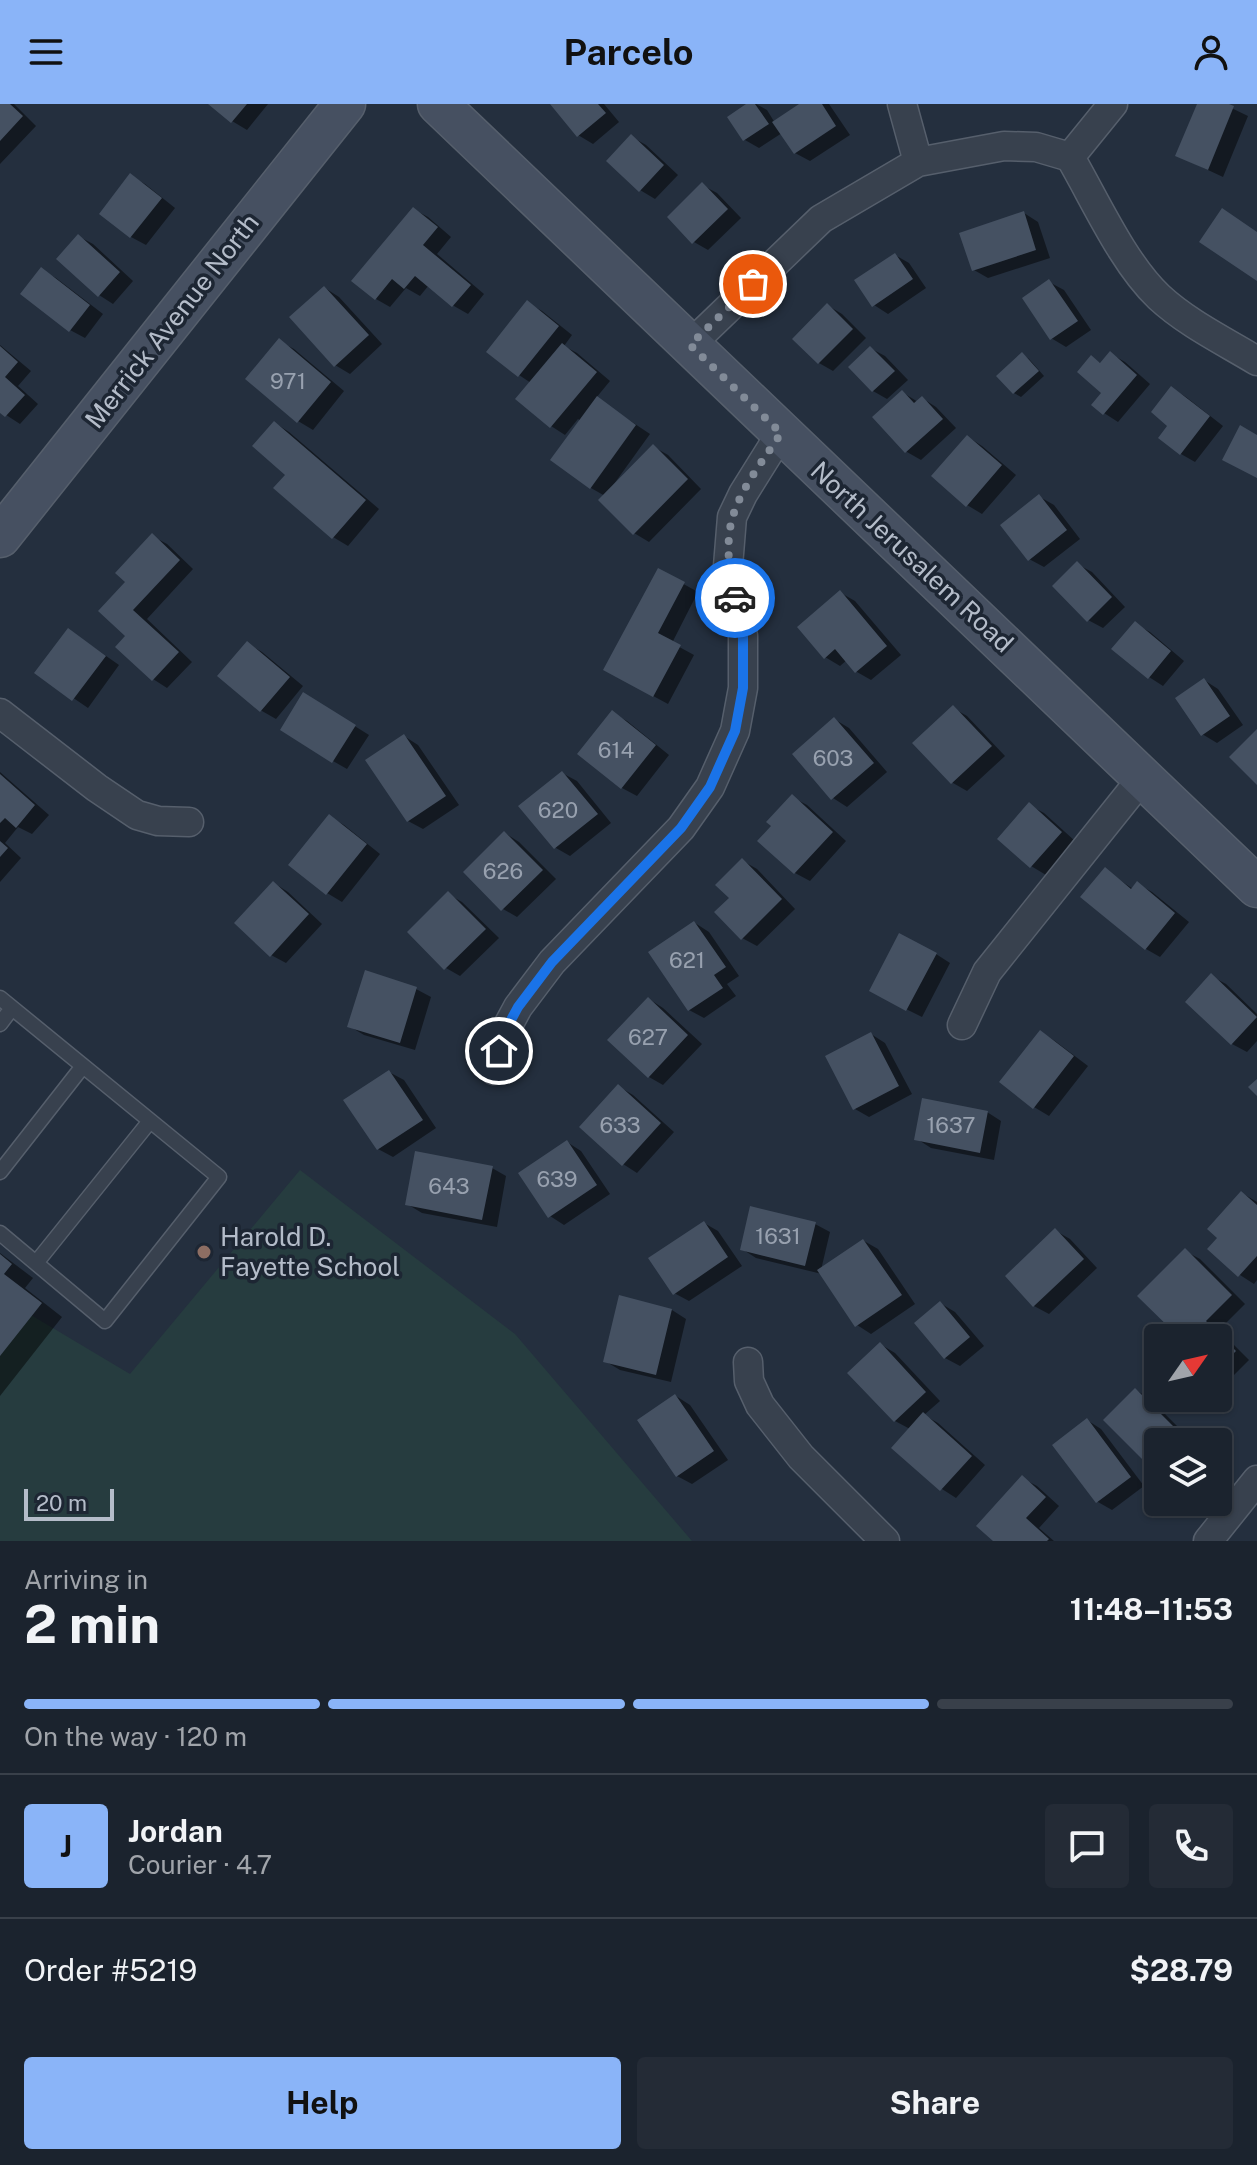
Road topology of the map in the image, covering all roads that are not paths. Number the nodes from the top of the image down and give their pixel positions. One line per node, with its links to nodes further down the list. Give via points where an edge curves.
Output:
1 (345, 104): 10 (main road, Merrick Avenue North)
2 (438, 104): 7 (main road, North Jerusalem Road)
3 (902, 104): 6 (street)
4 (1113, 104): 5 (street)
5 (1070, 157): 6 (street, via 1036,147 1004,146); 8 (street, via 1134,268 1160,298)
6 (918, 162): 7 (street, via 821,219)
7 (690, 345): 9 (main road, North Jerusalem Road)
8 (1257, 361)
9 (781, 433): 12 (main road, North Jerusalem Road); 20 (street, via 732,517 728,566 743,636 743,688 735,731 710,787 681,828 552,962 504,1033)
10 (0, 537)
11 (0, 713): 13 (street, via 137,815)
12 (1143, 777): 14 (main road, North Jerusalem Road); 18 (street, via 987,972)
13 (189, 822)
14 (1257, 887)
15 (0, 998): 16 (lane)
16 (12, 1008): 17 (lane); 19 (lane)
17 (0, 1024)
18 (962, 1025)
19 (83, 1066): 21 (lane); 22 (lane)
20 (494, 1070)
21 (150, 1121): 24 (lane); 24 (lane, via 219,1177 105,1321)
22 (0, 1172)
23 (0, 1233): 24 (lane)
24 (36, 1263)
25 (748, 1362): 27 (street, via 749,1381 760,1405 801,1457)
26 (1257, 1480): 28 (street)
27 (885, 1541)
28 (1208, 1541)

